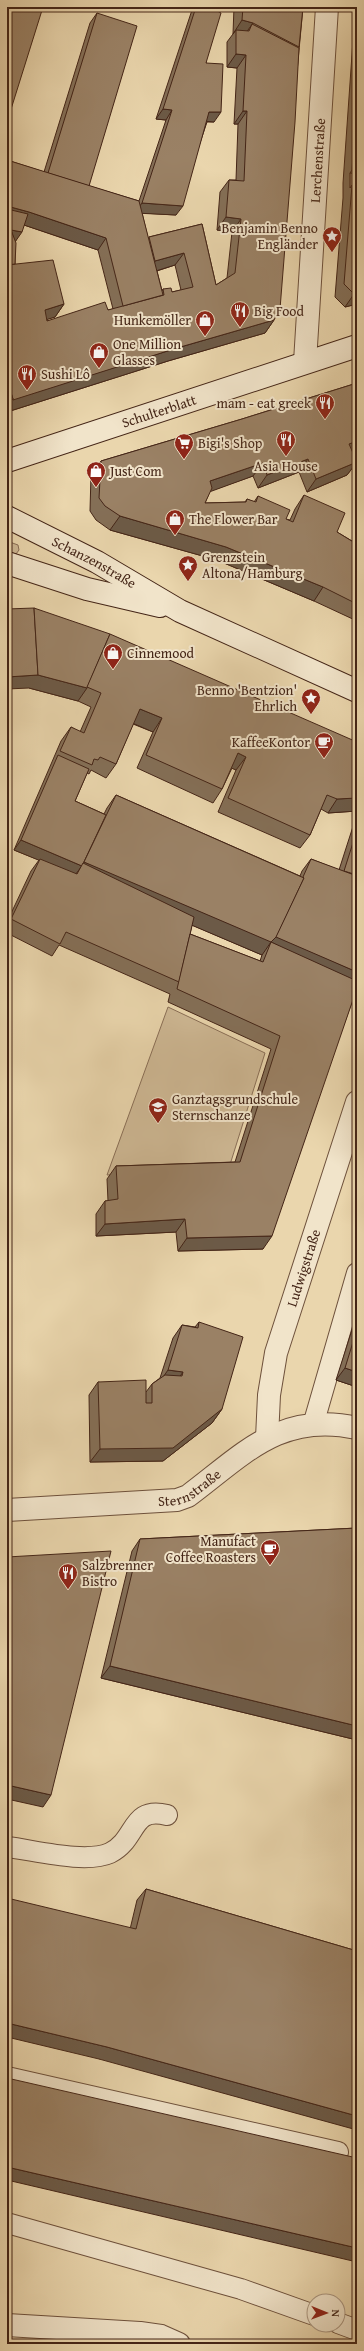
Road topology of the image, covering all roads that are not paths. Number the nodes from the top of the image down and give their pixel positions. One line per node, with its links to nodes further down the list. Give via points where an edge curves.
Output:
1 (327, 7): 3 (street, Lerchenstraße)
2 (357, 346): 3 (street, Schulterblatt)
3 (305, 362): 4 (street, Schulterblatt)
4 (7, 461)
5 (7, 517): 7 (street, Schanzenstraße, via 97,562)
6 (7, 563): 7 (street, Schanzenstraße, via 87,589)
7 (180, 611): 8 (street, Schanzenstraße)
8 (357, 691)
9 (357, 1102): 13 (street, Ludwigstraße, via 276,1353 269,1396)
10 (357, 1273): 11 (lane)
11 (313, 1425): 12 (street, Sternstraße, via 324,1423); 13 (street, Sternstraße, via 287,1430)
12 (357, 1428)
13 (267, 1438): 14 (street, Sternstraße, via 241,1454 188,1496 177,1500)
14 (7, 1510)
15 (167, 1815): 16 (lane, via 148,1812 141,1817 121,1846 96,1857)
16 (7, 1847)
17 (7, 2077): 18 (lane)
18 (338, 2152)
19 (7, 2223): 20 (lane, via 241,2289)
20 (306, 2312)
21 (7, 2325): 24 (street, via 140,2333 161,2336)
22 (346, 2326): 23 (lane)
23 (357, 2330)
24 (179, 2344)

